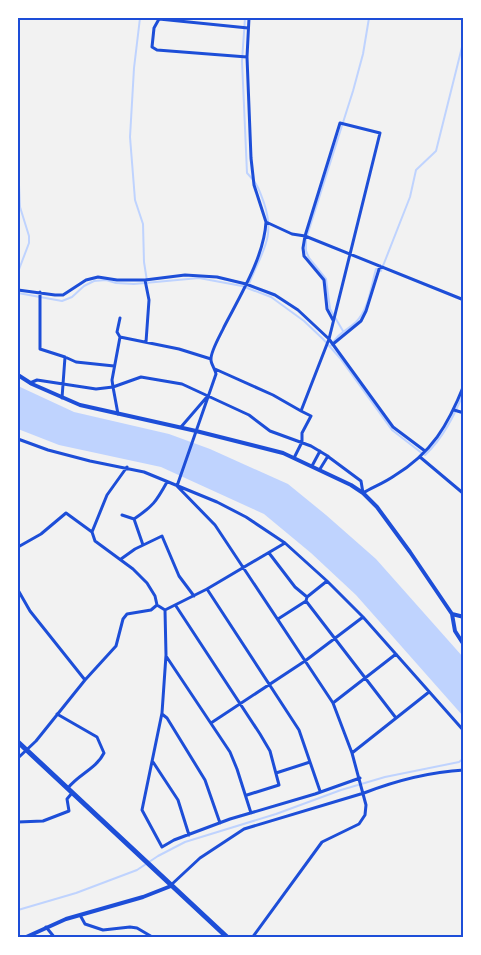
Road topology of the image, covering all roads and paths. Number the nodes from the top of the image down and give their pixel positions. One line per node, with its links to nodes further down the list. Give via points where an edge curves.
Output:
1 (249, 18): 2 (street)
2 (248, 28): 3 (street); 3 (street, via 159,19 154,28 152,47 156,50)
3 (247, 57): 4 (street, via 254,185)
4 (266, 222): 5 (street, via 292,234); 9 (street, via 260,250)
5 (305, 236): 6 (street); 6 (street, via 340,123 380,133); 14 (street, via 304,256 324,280 327,309)
6 (350, 254): 7 (street); 14 (street)
7 (380, 266): 12 (street); 18 (street, via 361,321)
8 (145, 280): 9 (street, via 184,275 217,277); 11 (street, via 98,277 86,280 63,295); 17 (street, via 149,300)
9 (246, 284): 16 (street, via 275,295 298,310); 20 (street)
10 (18, 290): 11 (street)
11 (40, 292): 19 (street, via 40,349)
12 (464, 300)
13 (120, 318): 15 (street, via 117,332)
14 (333, 320): 16 (street)
15 (120, 337): 17 (street); 21 (street)
16 (329, 339): 18 (street); 31 (street)
17 (146, 342): 20 (street)
18 (333, 344): 39 (street, via 393,427)
19 (64, 358): 21 (street); 25 (street)
20 (211, 360): 22 (street)
21 (114, 366): 27 (street)
22 (215, 369): 28 (street); 31 (street)
23 (18, 375): 24 (street)
24 (30, 383): 25 (street, via 37,380); 29 (street)
25 (63, 384): 27 (street); 29 (street)
26 (464, 385): 30 (street)
27 (113, 387): 28 (street, via 141,377 182,384); 33 (street)
28 (208, 396): 34 (street); 35 (street); 37 (street, via 249,415 270,431)
29 (62, 398): 33 (street)
30 (454, 410): 32 (street); 39 (street, via 446,426)
31 (301, 411): 37 (street, via 311,416 302,433)
32 (464, 413)
33 (118, 414): 34 (street)
34 (181, 427): 35 (street)
35 (196, 430): 42 (street); 47 (street)
36 (18, 439): 44 (street, via 90,461)
37 (302, 442): 38 (street); 42 (street)
38 (320, 451): 40 (street); 43 (street)
39 (425, 452): 41 (street)
40 (328, 456): 45 (street); 49 (street, via 361,481)
41 (420, 457): 48 (street); 49 (street, via 394,477)
42 (294, 458): 43 (street)
43 (312, 466): 45 (street)
44 (127, 467): 46 (street); 52 (street, via 107,495)
45 (320, 469): 49 (street)
46 (167, 482): 47 (street); 51 (street, via 157,501)
47 (178, 484): 53 (street, via 246,517); 58 (street, via 215,525)
48 (463, 492)
49 (363, 493): 67 (street, via 377,507)
50 (122, 516): 51 (street)
51 (134, 519): 54 (street)
52 (92, 532): 55 (street, via 66,513 41,534); 57 (street, via 95,540)
53 (285, 544): 56 (street); 59 (street)
54 (143, 545): 57 (street); 62 (street, via 162,536 179,576)
55 (18, 547)
56 (269, 553): 58 (street); 63 (street)
57 (121, 559): 64 (street, via 147,584)
58 (243, 568): 61 (street); 70 (street)
59 (327, 581): 63 (street); 68 (street)
60 (18, 590): 77 (street, via 30,611)
61 (207, 590): 62 (street); 78 (street)
62 (194, 596): 65 (street)
63 (306, 599): 70 (street); 71 (street)
64 (157, 605): 66 (street); 77 (street, via 151,610 127,614 122,619 116,646)
65 (176, 606): 66 (street); 81 (street)
66 (165, 610): 74 (street)
67 (452, 614): 69 (street); 72 (street, via 455,631)
68 (363, 617): 71 (street); 73 (street)
69 (464, 617)
70 (278, 619): 75 (street)
71 (335, 638): 75 (street); 76 (street)
72 (464, 645)
73 (396, 654): 76 (street); 79 (street)
74 (166, 655): 82 (street); 85 (street)
75 (306, 661): 78 (street); 80 (street)
76 (366, 678): 80 (street); 84 (street)
77 (85, 680): 83 (street)
78 (270, 685): 81 (street); 92 (street, via 299,730)
79 (429, 692): 84 (street); 86 (street)
80 (333, 703): 89 (street)
81 (240, 704): 85 (street); 94 (street, via 266,745)
82 (162, 713): 91 (street); 103 (street, via 198,766)
83 (57, 714): 88 (street); 96 (street, via 96,737 104,753 99,762)
84 (396, 718): 89 (street)
85 (211, 723): 100 (street, via 230,752)
86 (464, 731)
87 (18, 742): 88 (main road)
88 (26, 750): 90 (street); 96 (main road)
89 (352, 753): 95 (street)
90 (18, 758)
91 (153, 762): 104 (street, via 178,800); 104 (street, via 142,810 162,847)
92 (310, 762): 94 (street); 97 (street)
93 (464, 770): 99 (street, via 440,772)
94 (276, 773): 100 (street, via 280,785)
95 (360, 778): 97 (street); 99 (street)
96 (67, 788): 98 (main road)
97 (320, 791): 101 (street)
98 (72, 793): 102 (street, via 68,799 69,811 43,821); 105 (main road)
99 (364, 793): 105 (street, via 244,829 200,858); 112 (street, via 365,815 358,824 322,842)
100 (247, 795): 101 (street)
101 (251, 812): 103 (street)
102 (18, 822)
103 (220, 824): 104 (street)
104 (189, 835)
105 (171, 886): 106 (street); 111 (main road)
106 (80, 915): 107 (street); 110 (street, via 85,924 103,930 130,927)
107 (46, 927): 108 (street); 109 (street)
108 (24, 938)
109 (56, 938)
110 (154, 938)
111 (228, 938)
112 (252, 938)

